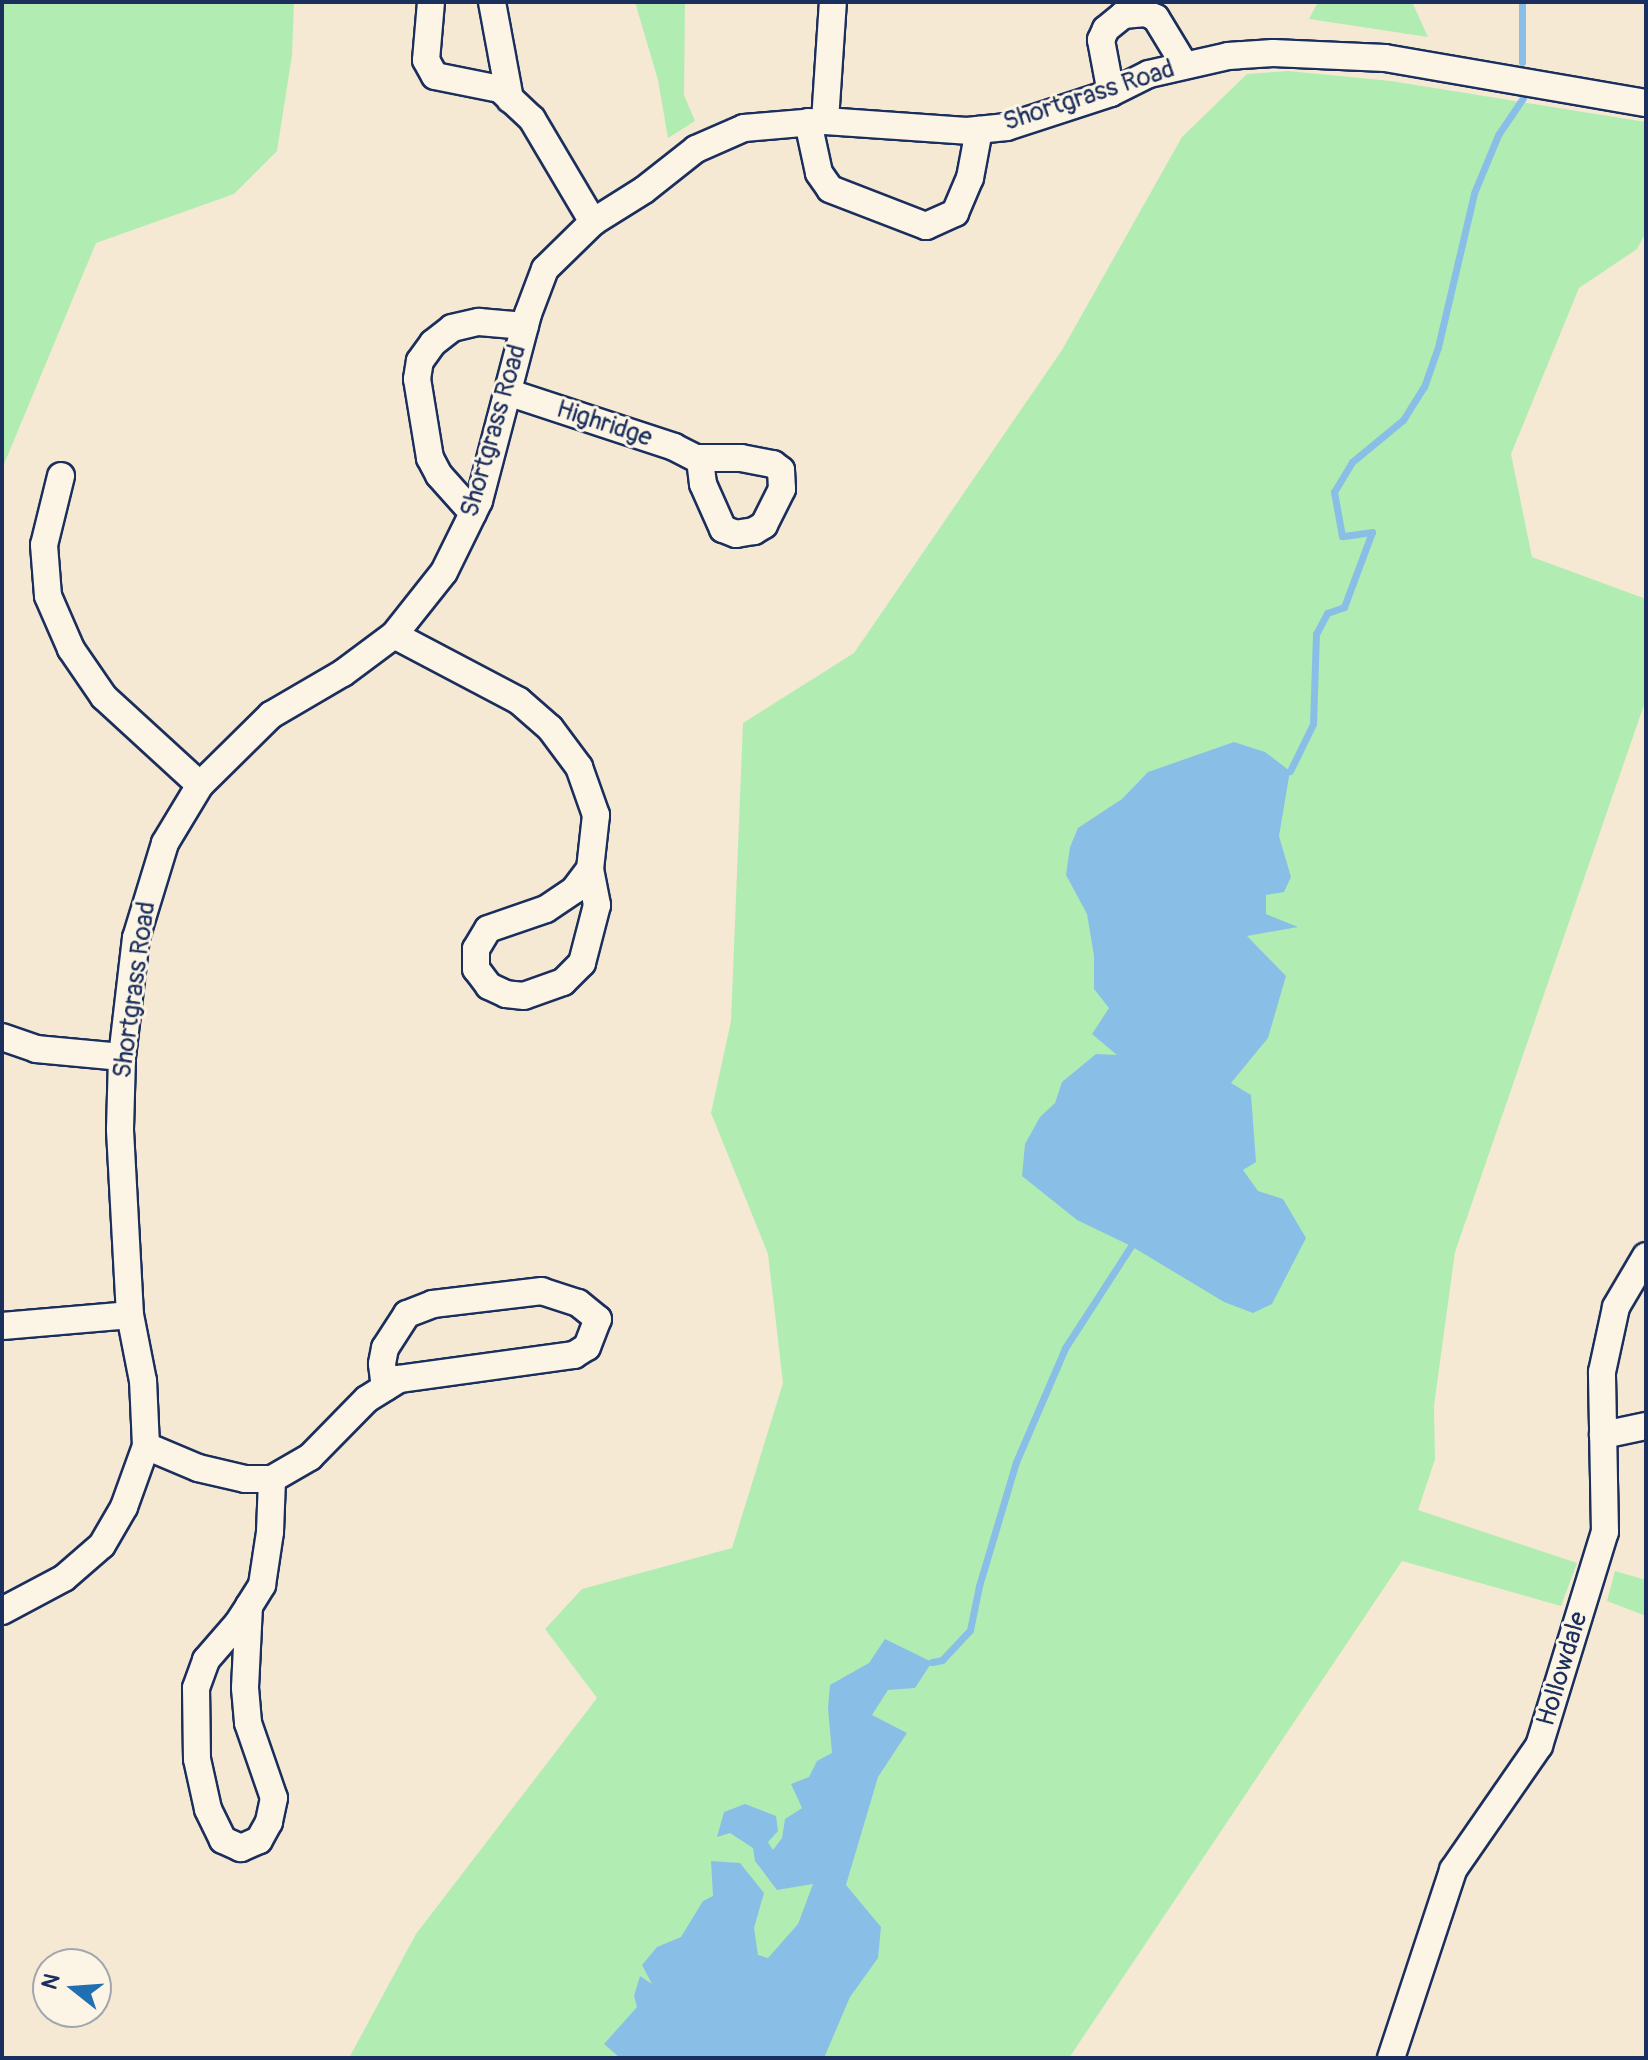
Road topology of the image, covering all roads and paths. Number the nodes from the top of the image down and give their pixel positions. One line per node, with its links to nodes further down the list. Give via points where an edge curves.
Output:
1 (431, 2): 6 (street, via 426,60 435,76 500,89)
2 (492, 2): 6 (street)
3 (833, 2): 8 (street)
4 (1184, 64): 5 (street, Shortgrass Road); 5 (street, via 1156,18 1146,13 1123,15 1101,40); 7 (street, Shortgrass Road, via 1273,53 1385,58)
5 (1111, 93): 9 (street, Shortgrass Road, via 1007,127)
6 (510, 99): 10 (street, via 532,119)
7 (1646, 103)
8 (816, 121): 9 (street, Shortgrass Road); 9 (street, via 819,173 830,189 926,226 955,213 970,178); 10 (street, Shortgrass Road, via 744,128 696,149)
9 (979, 130)
10 (593, 222): 11 (street, Shortgrass Road, via 545,269)
11 (525, 326): 12 (street, Shortgrass Road); 15 (street, via 479,322 452,328 420,361 417,379 430,458)
12 (507, 392): 13 (street, Highridge); 15 (street, Shortgrass Road)
13 (700, 458)
14 (61, 476): 17 (street, via 44,545 48,596 71,649 104,697)
15 (473, 513): 16 (street, Shortgrass Road, via 444,572)
16 (394, 635): 17 (street, Shortgrass Road, via 343,673 271,715); 18 (street, via 519,701 550,728 579,767 596,815)
17 (200, 785): 20 (street, Shortgrass Road, via 165,843 150,883 136,938)
18 (590, 869): 18 (street, via 597,905 582,963 563,982 524,996 489,986 476,969 476,949 488,929 546,909 574,890)
19 (2, 1037): 20 (street, via 36,1049)
20 (122, 1057): 22 (street, Shortgrass Road, via 120,1129)
21 (1645, 1259): 26 (street, Hollowdale, via 1616,1307 1604,1359)
22 (130, 1315): 23 (street); 27 (street, Shortgrass Road, via 143,1381)
23 (2, 1326)
24 (385, 1388): 24 (street, via 399,1379 574,1355 587,1347 598,1319 578,1303 542,1291 433,1304 407,1314 385,1348); 28 (street, via 367,1399 310,1457)
25 (1646, 1426): 26 (street)
26 (1603, 1435): 31 (street, Hollowdale, via 1605,1532 1539,1746 1453,1870)
27 (146, 1446): 28 (street, via 198,1468); 30 (street, Shortgrass Road, via 124,1507 102,1545 64,1578)
28 (272, 1479): 29 (street, via 262,1585)
29 (249, 1606): 29 (street, via 206,1660 196,1688 197,1759 208,1809 223,1840 241,1848 259,1840 274,1798 248,1723)
30 (2, 1611)
31 (1391, 2058)

